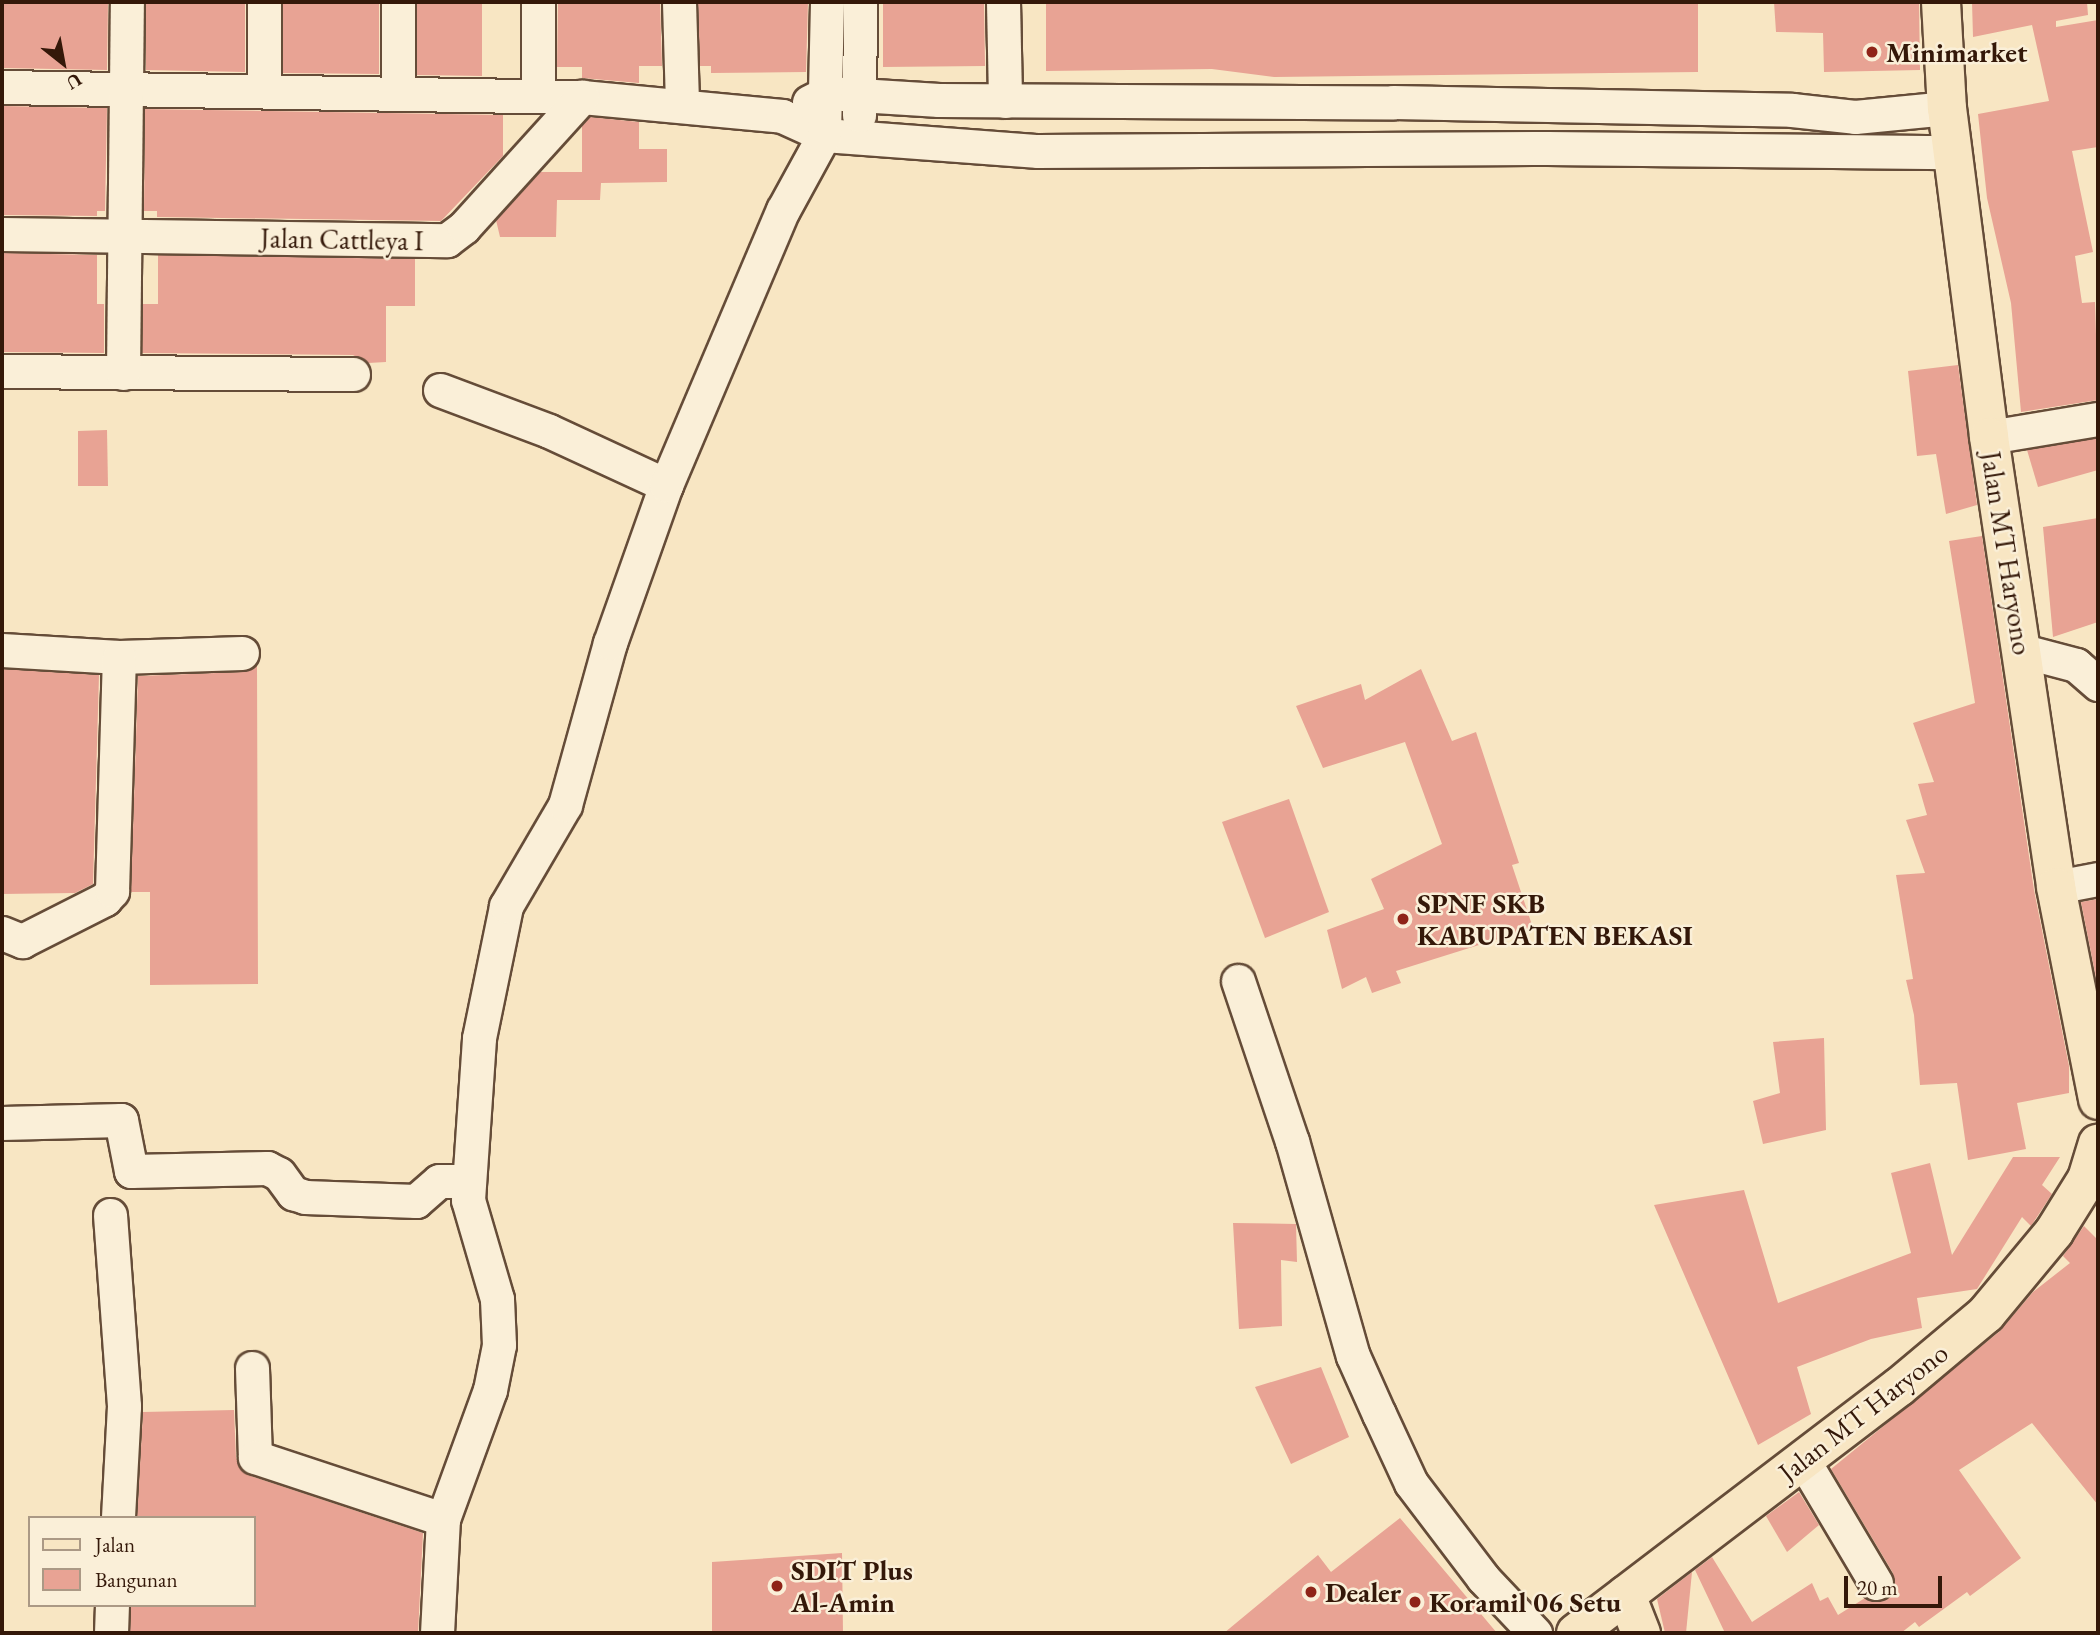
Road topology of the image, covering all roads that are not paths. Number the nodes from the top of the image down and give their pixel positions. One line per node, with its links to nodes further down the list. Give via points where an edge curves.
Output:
1 (127, 2): 11 (street)
2 (264, 2): 12 (street)
3 (398, 2): 13 (street)
4 (538, 2): 16 (street)
5 (679, 2): 19 (street)
6 (827, 2): 14 (street)
7 (860, 2): 15 (street)
8 (1003, 2): 18 (street)
9 (1941, 2): 20 (main road, Jalan MT Haryono)
10 (2, 87): 11 (street)
11 (126, 87): 12 (street); 26 (street)
12 (264, 89): 13 (street)
13 (398, 90): 16 (street)
14 (827, 93): 15 (street); 21 (street); 22 (street)
15 (860, 94): 18 (street); 23 (street)
16 (538, 95): 17 (street)
17 (582, 97): 19 (street); 26 (street, Jalan Cattleya I, via 447,240)
18 (1005, 101): 20 (street, via 1393,102 1792,110 1855,117)
19 (682, 105): 21 (street)
20 (1947, 108): 24 (main road, Jalan MT Haryono)
21 (782, 116): 22 (street)
22 (824, 135): 23 (street); 33 (street, via 783,210)
23 (858, 138): 24 (street, via 1038,152 1547,148)
24 (1951, 152): 32 (main road, Jalan MT Haryono)
25 (2, 234): 26 (street, Jalan Cattleya I)
26 (124, 235): 28 (street)
27 (2, 371): 28 (street)
28 (123, 373): 29 (street)
29 (353, 374)
30 (439, 390): 33 (street, via 549,431)
31 (2098, 419): 32 (street)
32 (1989, 437): 35 (main road, Jalan MT Haryono)
33 (666, 485): 46 (street, via 610,643 565,805 506,906 479,1038)
34 (2, 650): 37 (street)
35 (2023, 651): 38 (street, via 2076,665); 40 (main road, Jalan MT Haryono)
36 (242, 653): 37 (street)
37 (119, 657): 41 (street, via 112,891 95,905 22,941)
38 (2098, 684)
39 (2098, 879): 40 (street)
40 (2056, 887): 43 (main road, Jalan MT Haryono)
41 (2, 933)
42 (1238, 981): 57 (street, via 1292,1141 1353,1356 1411,1483 1483,1578)
43 (2098, 1100)
44 (2, 1123): 46 (street, via 121,1120 131,1171 267,1168 279,1174 293,1193 305,1197 416,1201 439,1181)
45 (2098, 1144): 49 (main road, Jalan MT Haryono, via 2087,1179 2054,1232 1986,1314)
46 (468, 1181): 51 (street, via 471,1218 497,1299 499,1345 490,1391)
47 (110, 1215): 50 (street, via 124,1406)
48 (252, 1368): 51 (street, via 255,1457)
49 (1803, 1461): 52 (street); 53 (main road, Jalan MT Haryono)
50 (118, 1516)
51 (443, 1519): 56 (street)
52 (1876, 1583)
53 (1626, 1595): 58 (main road, Jalan MT Haryono); 59 (main road)
54 (112, 1607): 55 (street)
55 (110, 1633)
56 (437, 1633)
57 (1535, 1633)
58 (1576, 1633)
59 (1641, 1633)

